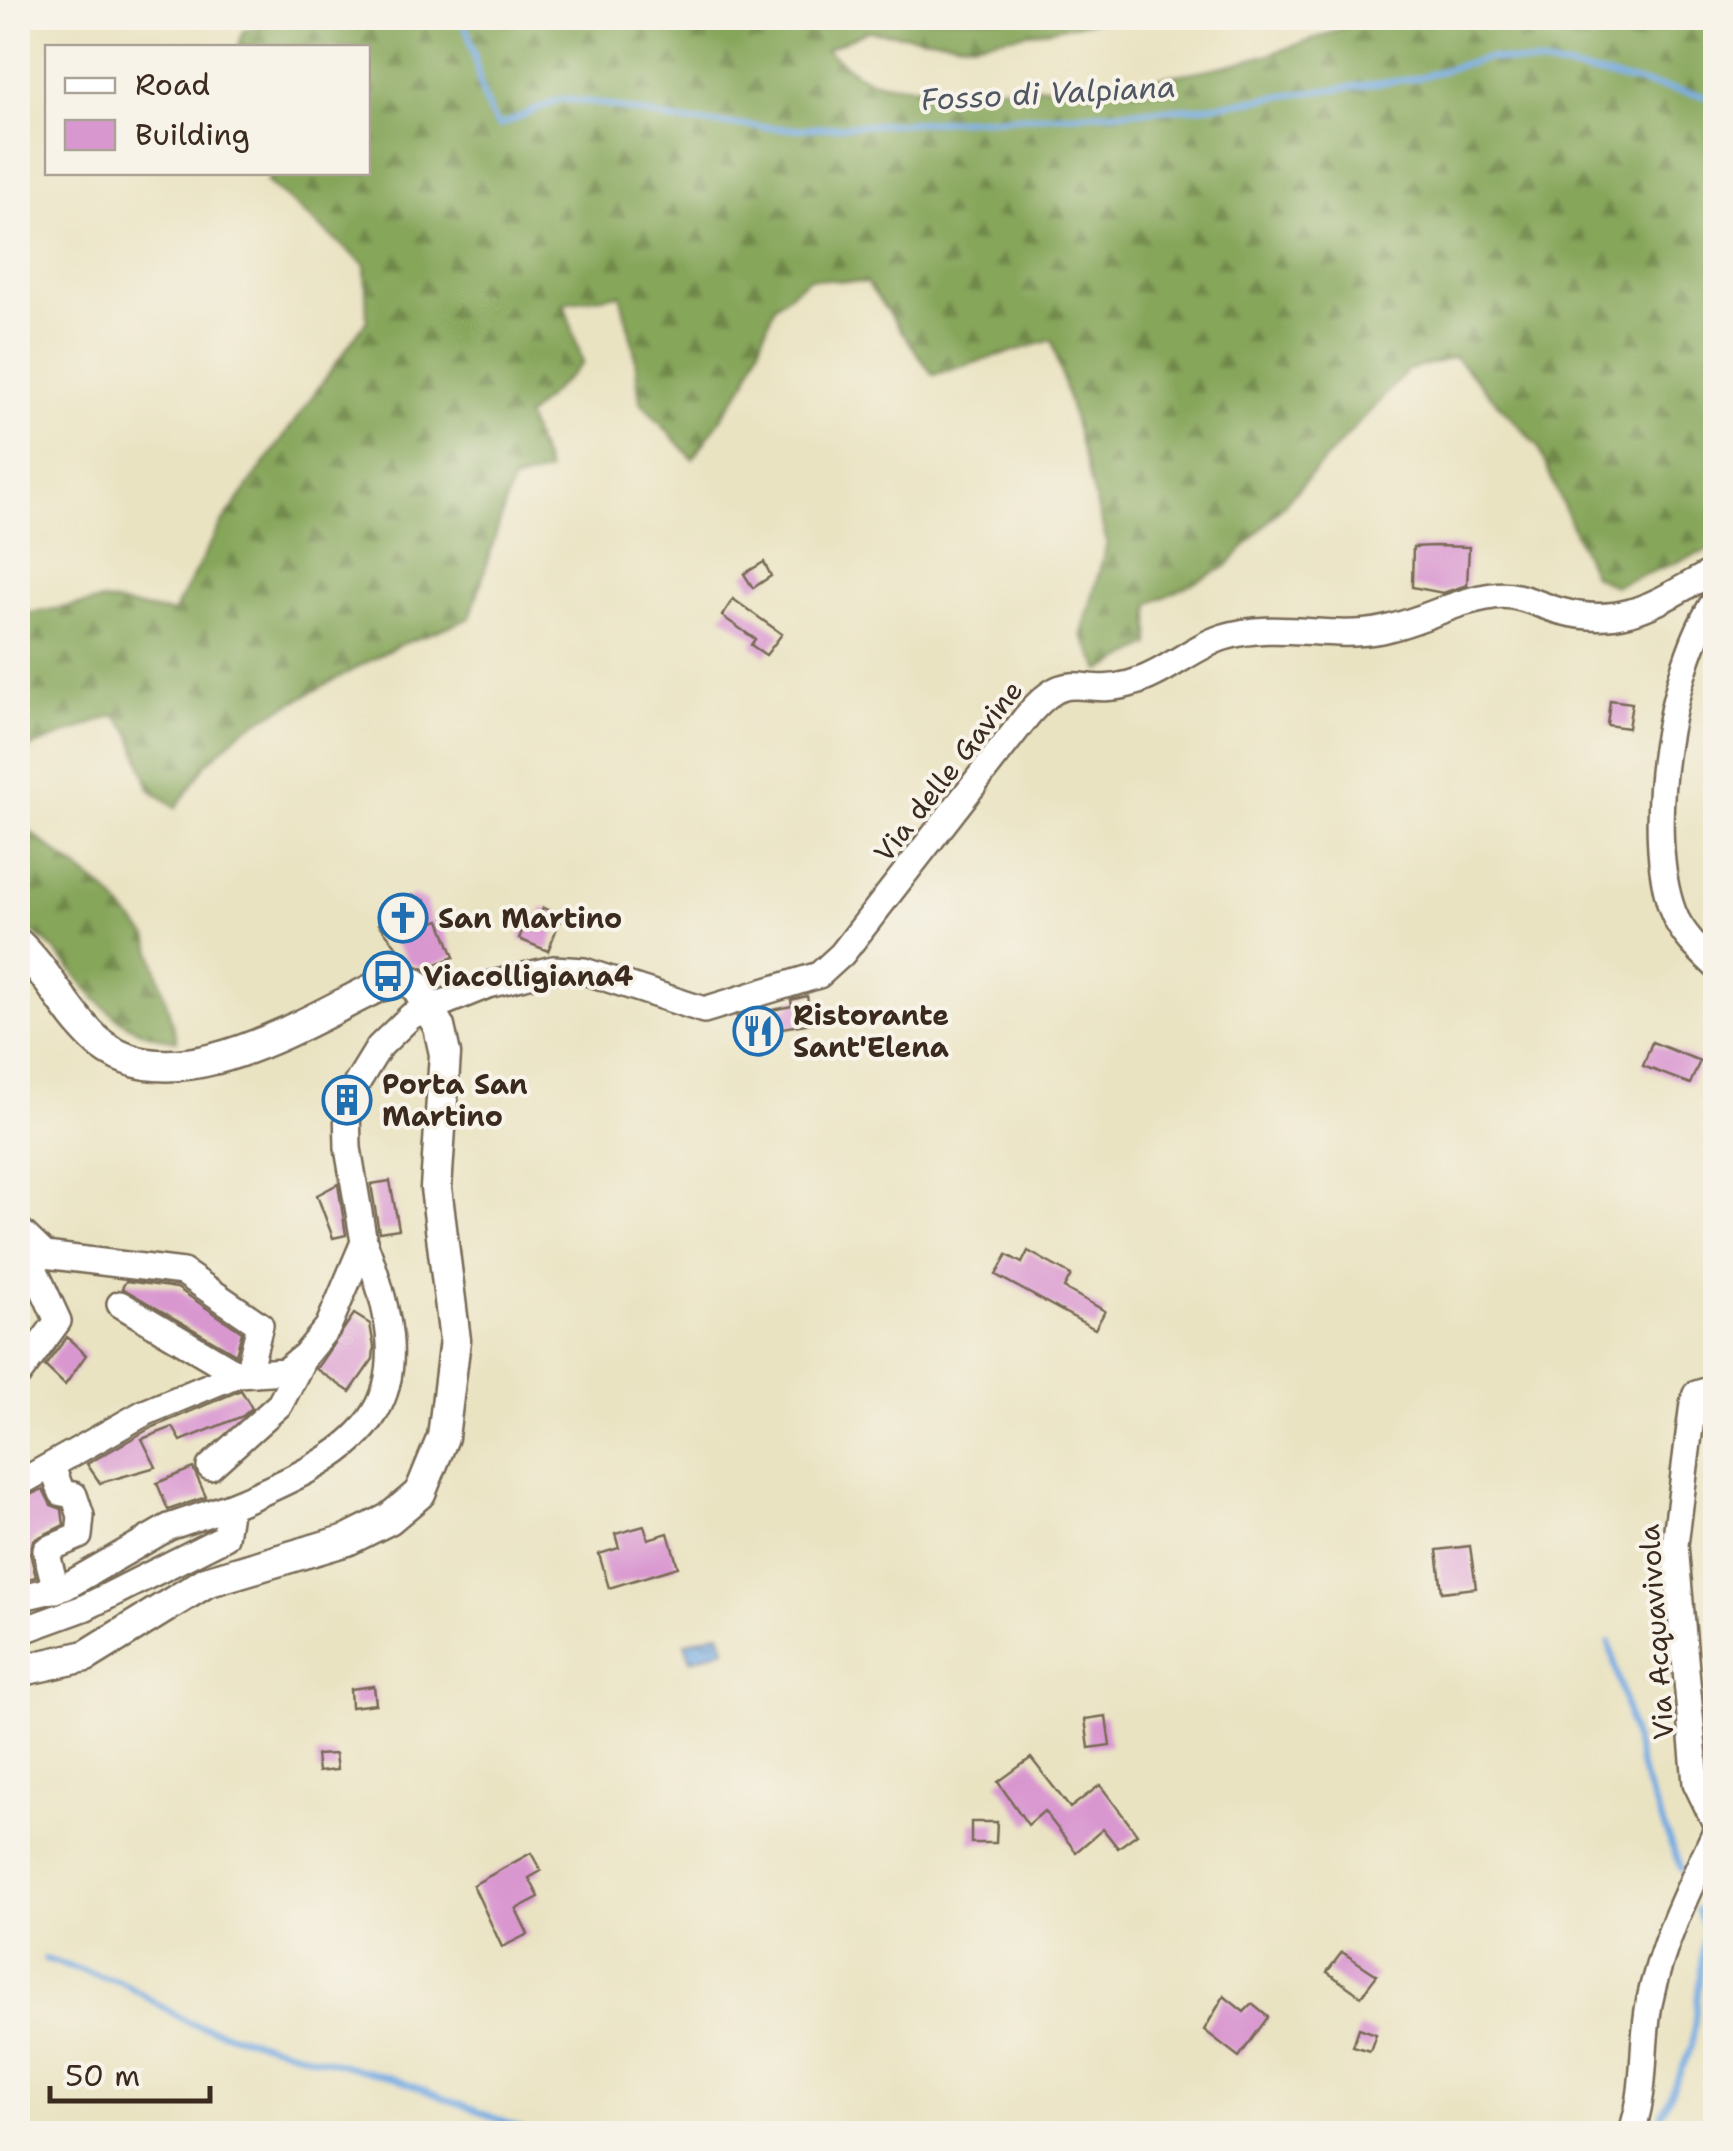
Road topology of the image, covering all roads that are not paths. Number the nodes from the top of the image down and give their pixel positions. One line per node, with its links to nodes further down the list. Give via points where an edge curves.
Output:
1 (1716, 570): 5 (street, Via delle Gavine, via 1650,608 1614,618 1496,595 1370,632 1288,630 1222,638 1132,684 1077,684 1048,692 842,954 818,975 704,1010 584,971 553,970)
2 (1716, 599): 4 (street, via 1687,652 1672,711 1663,798 1674,914)
3 (18, 944): 5 (street, via 93,1038 111,1053 151,1068 196,1066 400,980 415,984)
4 (1716, 966)
5 (430, 1006): 7 (street, Via delle Gavine, via 379,1047 348,1101 348,1148); 20 (street, via 446,1054 436,1188 456,1340 443,1437 420,1493 348,1540 206,1582 86,1656)
6 (18, 1231): 10 (street, via 44,1255 183,1272 200,1281 260,1326); 11 (street, via 58,1321)
7 (364, 1242): 9 (street, via 328,1327); 16 (street, via 386,1321 383,1404 324,1465)
8 (120, 1304): 10 (street)
9 (305, 1354): 10 (street, via 285,1370); 14 (street, via 280,1404)
10 (246, 1374): 13 (street, via 144,1413)
11 (18, 1376)
12 (1716, 1388): 21 (street, Via Acquavivola, via 1696,1394 1693,1403 1675,1545 1696,1783)
13 (52, 1467): 15 (street); 17 (street, via 62,1492 74,1495 82,1528 79,1536 46,1550)
14 (210, 1467)
15 (18, 1484)
16 (230, 1506): 17 (street, via 169,1527); 19 (street, via 225,1537 84,1608)
17 (56, 1590): 18 (street)
18 (18, 1598)
19 (18, 1632)
20 (18, 1671)
21 (1716, 1828): 22 (street, Via Acquavivola, via 1665,1947 1649,2004 1644,2084)
22 (1631, 2134)

